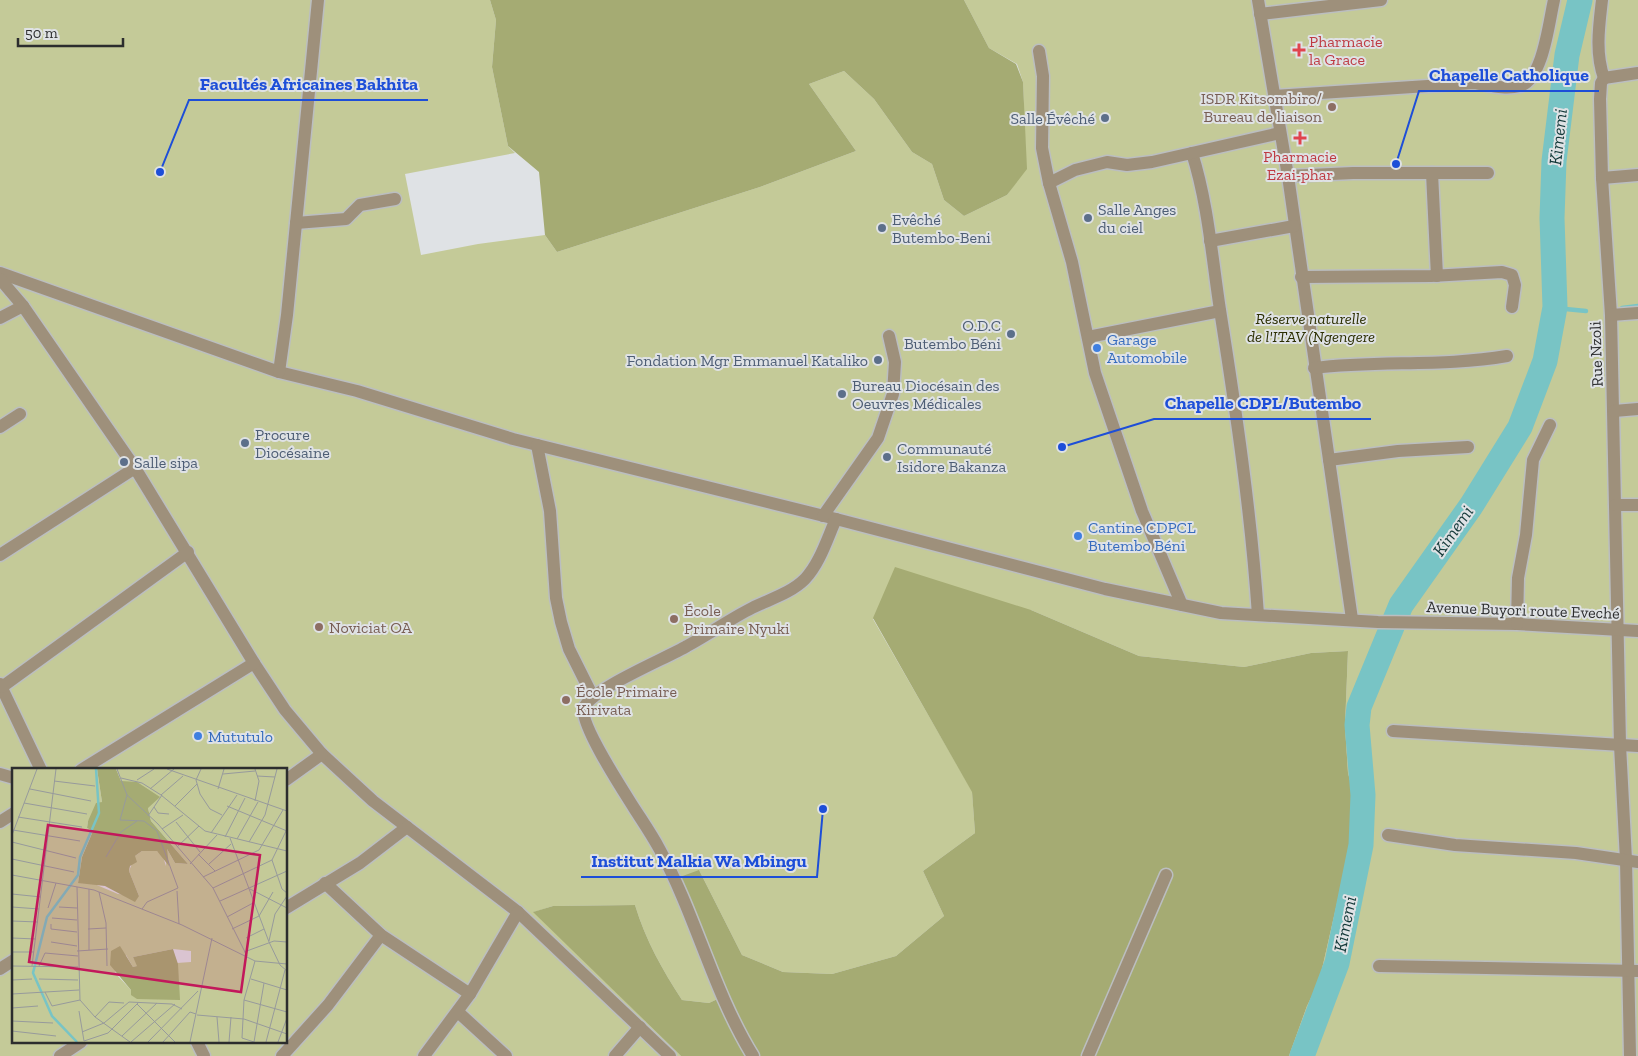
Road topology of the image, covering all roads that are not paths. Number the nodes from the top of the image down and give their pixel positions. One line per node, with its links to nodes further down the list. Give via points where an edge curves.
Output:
1 (318, 0): 20 (street)
2 (1258, 0): 6 (street)
3 (1381, 0): 6 (street)
4 (1554, 0): 10 (street, via 1540,63 1532,78 1522,86 1505,88 1474,84)
5 (1602, 0): 9 (street, via 1599,58)
6 (1260, 14): 10 (street)
7 (1039, 51): 18 (street, via 1044,89 1042,148)
8 (1638, 73): 9 (street)
9 (1604, 78): 17 (street, Rue Nzoli, via 1600,99)
10 (1274, 96): 11 (street)
11 (1280, 134): 12 (street); 16 (street)
12 (1192, 153): 18 (street, via 1127,165 1107,162 1075,170); 22 (street)
13 (1432, 173): 14 (street); 16 (street); 24 (street)
14 (1488, 173)
15 (1638, 175): 17 (street)
16 (1288, 176): 21 (street)
17 (1602, 178): 31 (street, Rue Nzoli)
18 (1049, 183): 34 (street, via 1072,262)
19 (395, 199): 20 (street, via 360,205 346,219)
20 (296, 223): 37 (street)
21 (1294, 226): 22 (street); 25 (street)
22 (1210, 241): 29 (street)
23 (0, 273): 37 (street, Avenue Buyori route Eveché)
24 (1437, 276): 25 (street); 28 (street, via 1488,272 1512,275 1515,285)
25 (1301, 277): 36 (street)
26 (0, 280): 27 (street)
27 (23, 306): 32 (street); 46 (street)
28 (1512, 307)
29 (1220, 311): 34 (street); 53 (street, via 1253,541)
30 (1638, 313): 31 (street)
31 (1611, 315): 39 (street, Rue Nzoli)
32 (0, 318)
33 (888, 336): 49 (street, via 895,362 893,394 878,438)
34 (1088, 337): 52 (street, via 1095,373 1142,511)
35 (1507, 356): 36 (street, via 1472,362 1370,363)
36 (1314, 368): 45 (street)
37 (279, 372): 43 (street, Avenue Buyori route Eveché)
38 (1638, 409): 39 (street)
39 (1614, 411): 47 (street, Rue Nzoli)
40 (20, 414): 42 (street)
41 (1550, 425): 55 (street, via 1533,460 1526,535 1518,578)
42 (0, 427)
43 (537, 446): 49 (street, Avenue Buyori route Eveché); 60 (street, via 550,511 556,598 561,622 569,650)
44 (1468, 447): 45 (street, via 1398,451)
45 (1329, 460): 54 (street)
46 (135, 468): 50 (street); 51 (street)
47 (1615, 505): 48 (street); 56 (street, Rue Nzoli)
48 (1638, 505)
49 (830, 517): 52 (street, Avenue Buyori route Eveché); 60 (street, via 814,568 804,580)
50 (188, 552): 58 (street); 59 (street)
51 (0, 554)
52 (1182, 606): 53 (street, Avenue Buyori route Eveché)
53 (1258, 615): 54 (street, Avenue Buyori route Eveché)
54 (1352, 619): 55 (street, Avenue Buyori route Eveché)
55 (1517, 624): 56 (street, Avenue Buyori route Eveché)
56 (1619, 629): 57 (street, Avenue Buyori route Eveché); 62 (street, Rue Nzoli)
57 (1638, 630)
58 (254, 664): 64 (street, via 285,710); 66 (street)
59 (1, 686): 65 (street)
60 (593, 697): 94 (street, via 583,711 585,720 603,757 660,850 735,1027)
61 (1393, 731): 62 (street)
62 (1620, 745): 63 (street); 72 (street, Rue Nzoli)
63 (1638, 746)
64 (322, 754): 67 (street); 70 (street)
65 (40, 768)
66 (84, 768)
67 (288, 779)
68 (12, 814): 69 (street)
69 (0, 822)
70 (407, 828): 74 (street); 76 (street)
71 (1388, 835): 72 (street, via 1455,845 1567,852)
72 (1632, 861): 81 (street, Rue Nzoli)
73 (1166, 875): 95 (street)
74 (325, 883): 75 (street); 77 (street)
75 (288, 907)
76 (518, 912): 82 (street); 84 (street)
77 (381, 935): 82 (street); 89 (street, via 328,1005)
78 (12, 961): 80 (street)
79 (1379, 966): 81 (street)
80 (0, 969)
81 (1633, 971): 96 (street, Rue Nzoli)
82 (470, 994): 83 (street)
83 (458, 1012): 90 (street); 91 (street)
84 (640, 1027): 92 (street); 93 (street)
85 (78, 1044): 87 (street)
86 (198, 1044): 88 (street)
87 (60, 1056)
88 (204, 1056)
89 (282, 1056)
90 (424, 1056)
91 (506, 1056)
92 (615, 1056)
93 (670, 1056)
94 (753, 1056)
95 (1088, 1056)
96 (1630, 1056)

